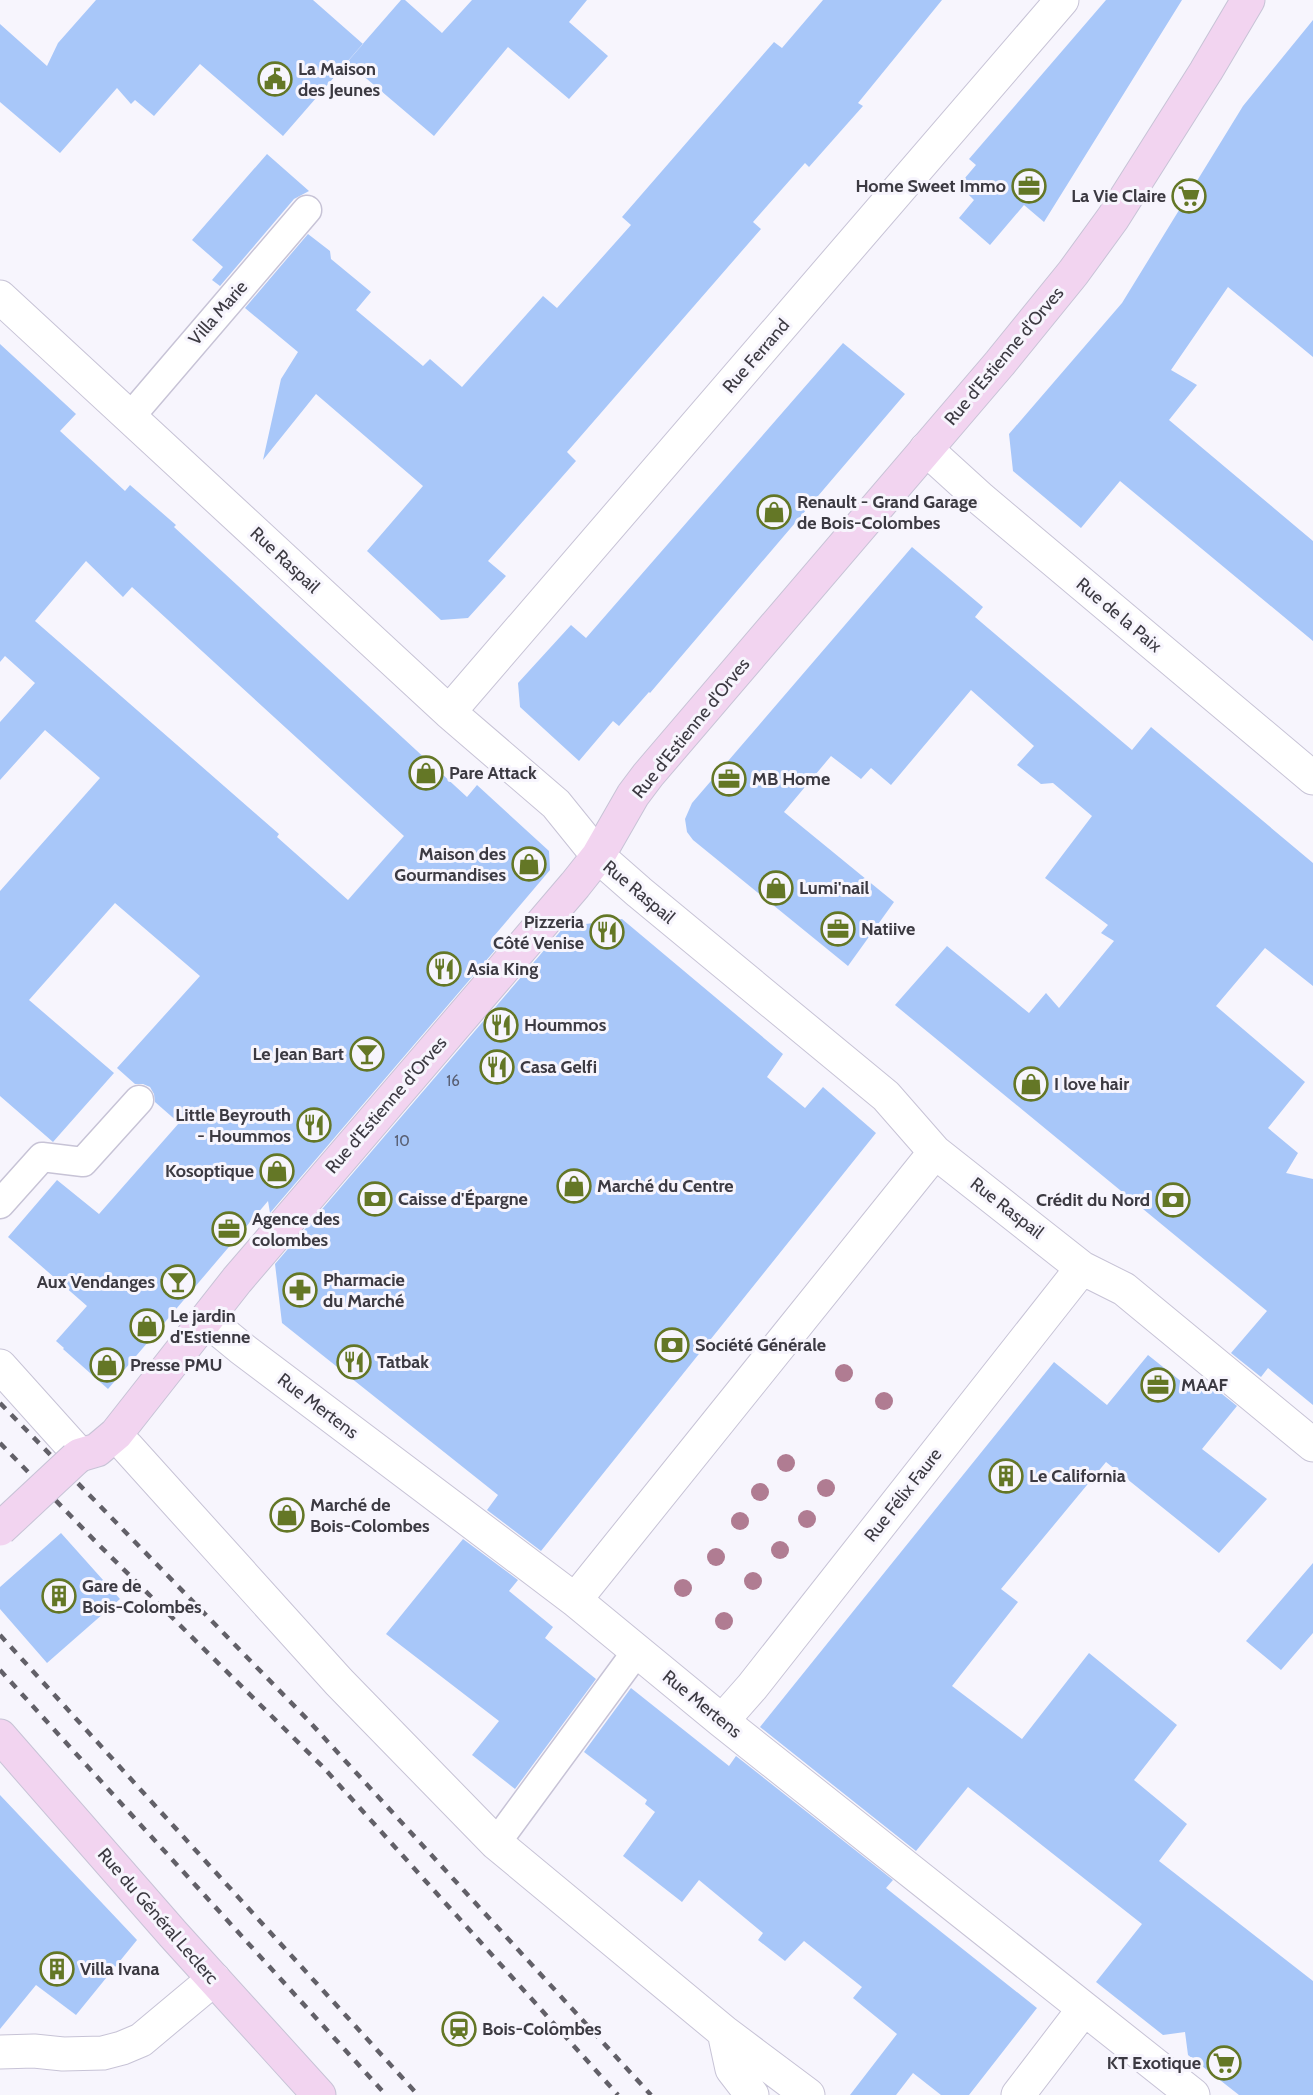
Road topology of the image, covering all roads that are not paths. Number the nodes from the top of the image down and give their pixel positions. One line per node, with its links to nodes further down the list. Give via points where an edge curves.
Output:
1 (1062, 0): 7 (street, Rue Ferrand)
2 (1248, 0): 6 (street, Rue d'Estienne d'Orves, via 1094,245)
3 (307, 210): 5 (lane, Villa Marie)
4 (0, 297): 5 (street, Rue Raspail)
5 (130, 417): 7 (street, Rue Raspail)
6 (926, 449): 8 (street, Rue de la Paix); 9 (street, Rue d'Estienne d'Orves, via 648,775)
7 (449, 712): 9 (street, Rue Raspail, via 556,804)
8 (1313, 778)
9 (598, 856): 11 (street, Rue Raspail, via 886,1096); 14 (street, Rue d'Estienne d'Orves)
10 (139, 1100): 12 (lane, via 83,1162 42,1157)
11 (935, 1152): 13 (street, Rue Raspail); 20 (street)
12 (0, 1204)
13 (1082, 1268): 16 (street, Rue Raspail, via 1124,1289); 22 (street, Rue Félix Faure)
14 (207, 1320): 18 (street, Rue d'Estienne d'Orves, via 116,1434 97,1450); 20 (street, Rue Mertens)
15 (0, 1366): 18 (street)
16 (1313, 1445)
17 (127, 1447): 24 (street, via 339,1682)
18 (78, 1456): 19 (street, Rue d'Estienne d'Orves, bridge)
19 (0, 1529)
20 (575, 1600): 21 (street, Rue Mertens)
21 (637, 1652): 22 (street, Rue Mertens); 24 (lane)
22 (722, 1720): 26 (street, Rue Mertens)
23 (0, 1736): 25 (street, Rue du Général Leclerc)
24 (496, 1844): 27 (street)
25 (214, 1979): 28 (street, via 141,2040 122,2048 63,2054); 29 (street, Rue du Général Leclerc)
26 (1083, 2010): 32 (street); 33 (street, Rue Mertens)
27 (724, 2032): 30 (street, via 732,2069); 31 (street)
28 (0, 2052)
29 (319, 2095)
30 (752, 2095)
31 (808, 2095)
32 (1018, 2095)
33 (1192, 2095)

